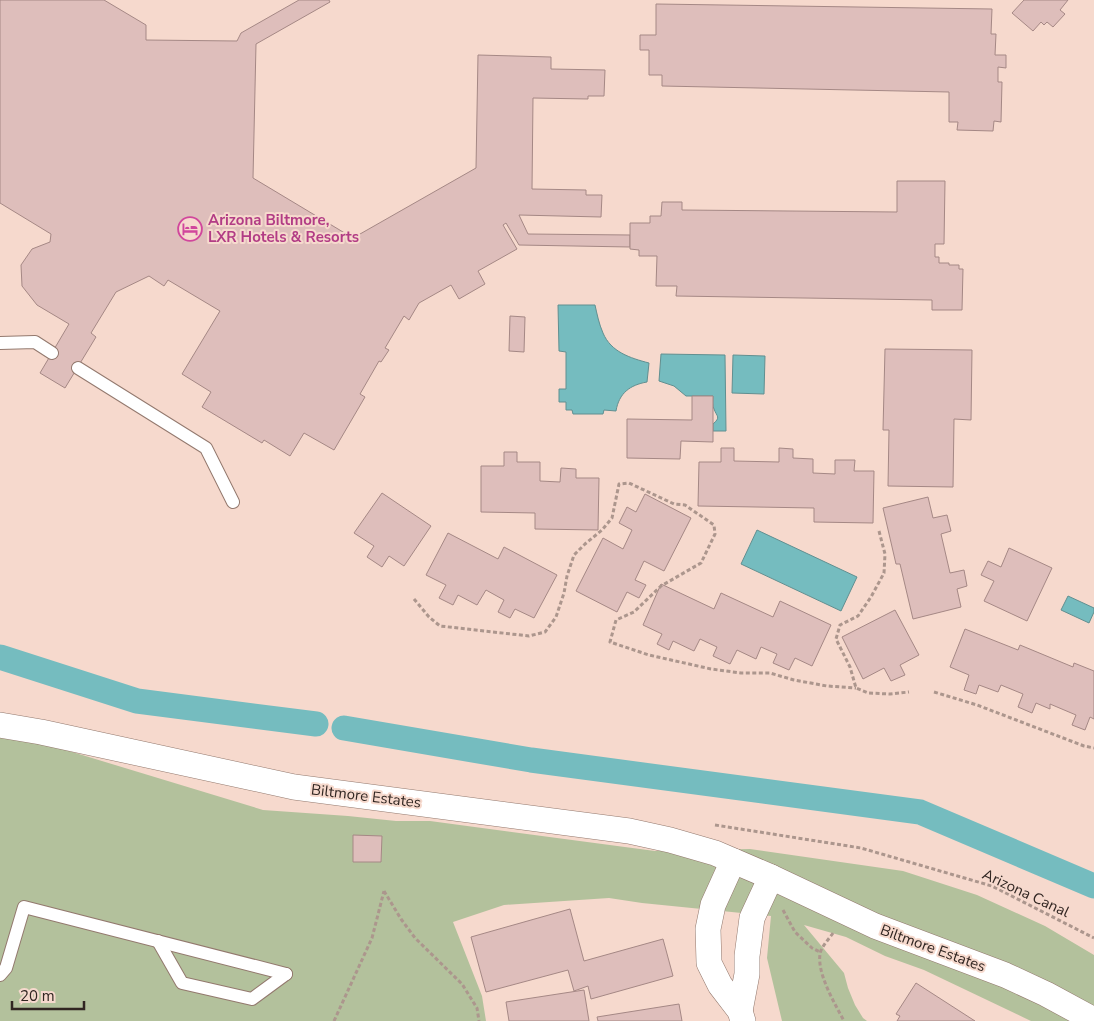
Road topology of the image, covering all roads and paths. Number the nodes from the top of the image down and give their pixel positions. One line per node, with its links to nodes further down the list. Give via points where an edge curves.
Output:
1 (0, 344): 2 (lane, via 35,342)
2 (52, 353)
3 (78, 368): 4 (lane, via 206,448)
4 (233, 502)
5 (879, 530): 7 (path, via 885,554 884,573 858,616 840,625 836,639)
6 (414, 600): 7 (path, via 440,626 529,636 545,632 556,617 574,555 612,518 619,484 630,483 674,504 685,505 714,525 715,534 701,563 662,586 634,612 616,620 610,642 711,669 770,674 827,686)
7 (856, 688): 8 (path, via 868,693)
8 (909, 692)
9 (934, 692): 11 (path)
10 (0, 725): 13 (street, Biltmore Estates, via 294,787 629,831 670,840)
11 (1094, 748)
12 (889, 856): 17 (path, Arizona Canal, via 992,886)
13 (733, 861): 14 (street, Biltmore Estates); 21 (street, via 713,905 708,929 709,963)
14 (771, 877): 21 (street, via 752,918); 22 (street, Biltmore Estates, via 875,926 1005,975)
15 (782, 908): 19 (path, via 795,932)
16 (834, 932): 19 (path)
17 (1094, 938)
18 (158, 941): 18 (lane, via 185,948 286,974 252,999 182,983); 20 (lane, via 24,907 6,968)
19 (820, 952): 25 (path, via 826,986)
20 (0, 975)
21 (741, 1016)
22 (1094, 1020)
23 (334, 1021): 24 (path, via 372,938 384,891 415,938 462,984 477,1008)
24 (479, 1021)
25 (844, 1021)

